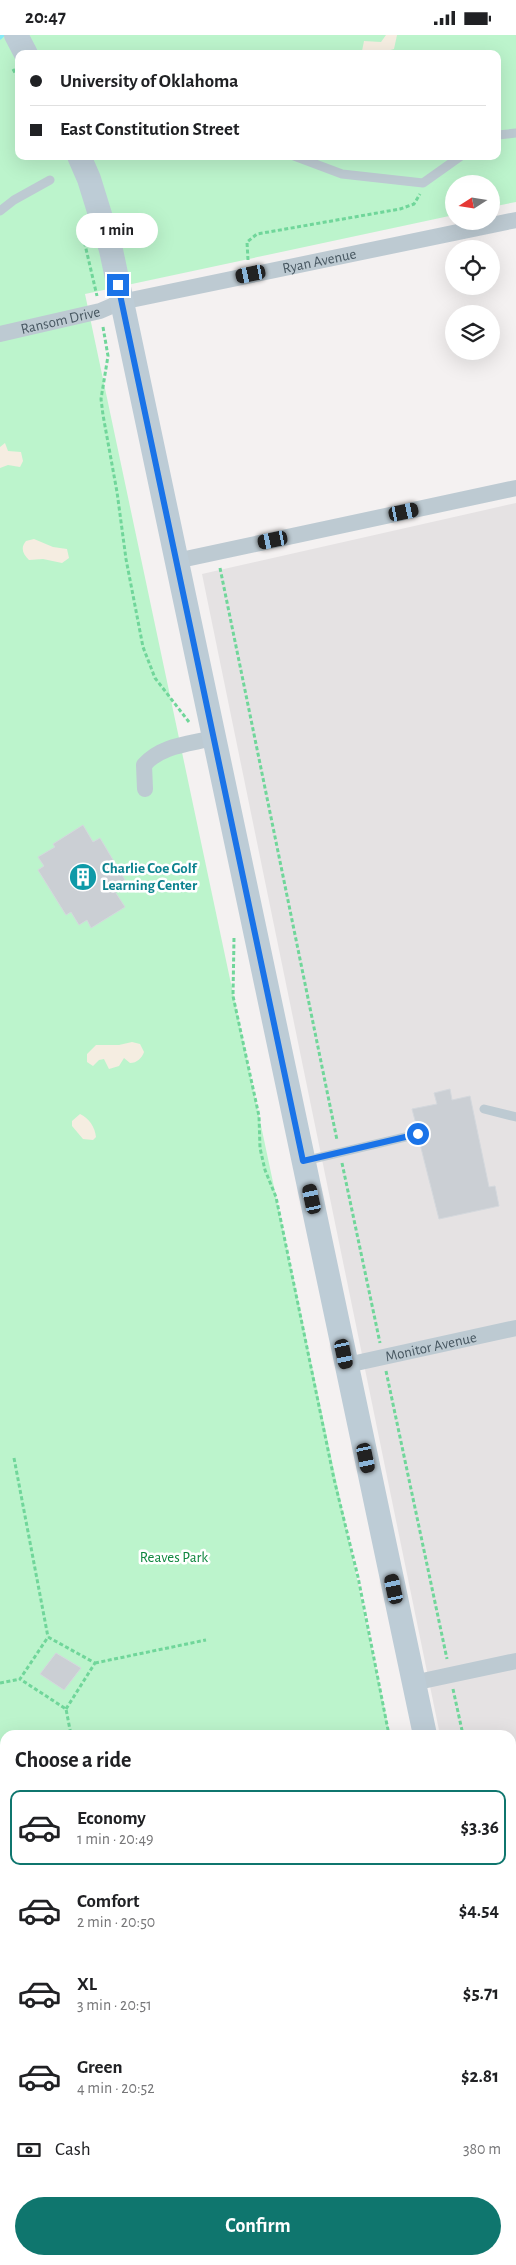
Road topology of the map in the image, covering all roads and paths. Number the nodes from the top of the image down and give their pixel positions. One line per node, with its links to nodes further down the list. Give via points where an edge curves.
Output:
1 (16, 35): 2 (main road)
2 (24, 50)
3 (516, 133): 4 (lane)
4 (501, 135)
5 (81, 160): 14 (main road, via 106,233)
6 (305, 160): 9 (lane, via 342,174)
7 (455, 160): 9 (lane)
8 (50, 180): 10 (lane)
9 (423, 183): 13 (path, via 419,198 410,207 257,234 247,242 246,248)
10 (0, 211)
11 (516, 220): 13 (street, Ryan Avenue)
12 (82, 228): 14 (path)
13 (251, 274): 14 (street, Ryan Avenue)
14 (110, 306): 15 (street, Ransom Drive); 17 (main road); 18 (path, via 108,356 101,399 143,647 155,678)
15 (0, 334)
16 (516, 488): 17 (street)
17 (176, 561): 18 (main road)
18 (204, 741): 19 (street, via 159,751 151,757 144,765); 24 (main road)
19 (145, 789)
20 (233, 933): 37 (path, via 234,997 259,1116 260,1148 276,1197)
21 (484, 1109): 22 (lane)
22 (516, 1117)
23 (418, 1134): 24 (lane)
24 (303, 1161): 26 (main road)
25 (516, 1328): 26 (street, Monitor Avenue)
26 (347, 1365): 34 (main road)
27 (14, 1458): 28 (path)
28 (48, 1637): 31 (path); 32 (path)
29 (206, 1640): 31 (path)
30 (516, 1661): 34 (street)
31 (95, 1663): 35 (path)
32 (20, 1679): 33 (path); 35 (path)
33 (0, 1683)
34 (413, 1683): 38 (main road)
35 (66, 1709): 36 (path)
36 (70, 1730)
37 (388, 1730)
38 (423, 1730)

